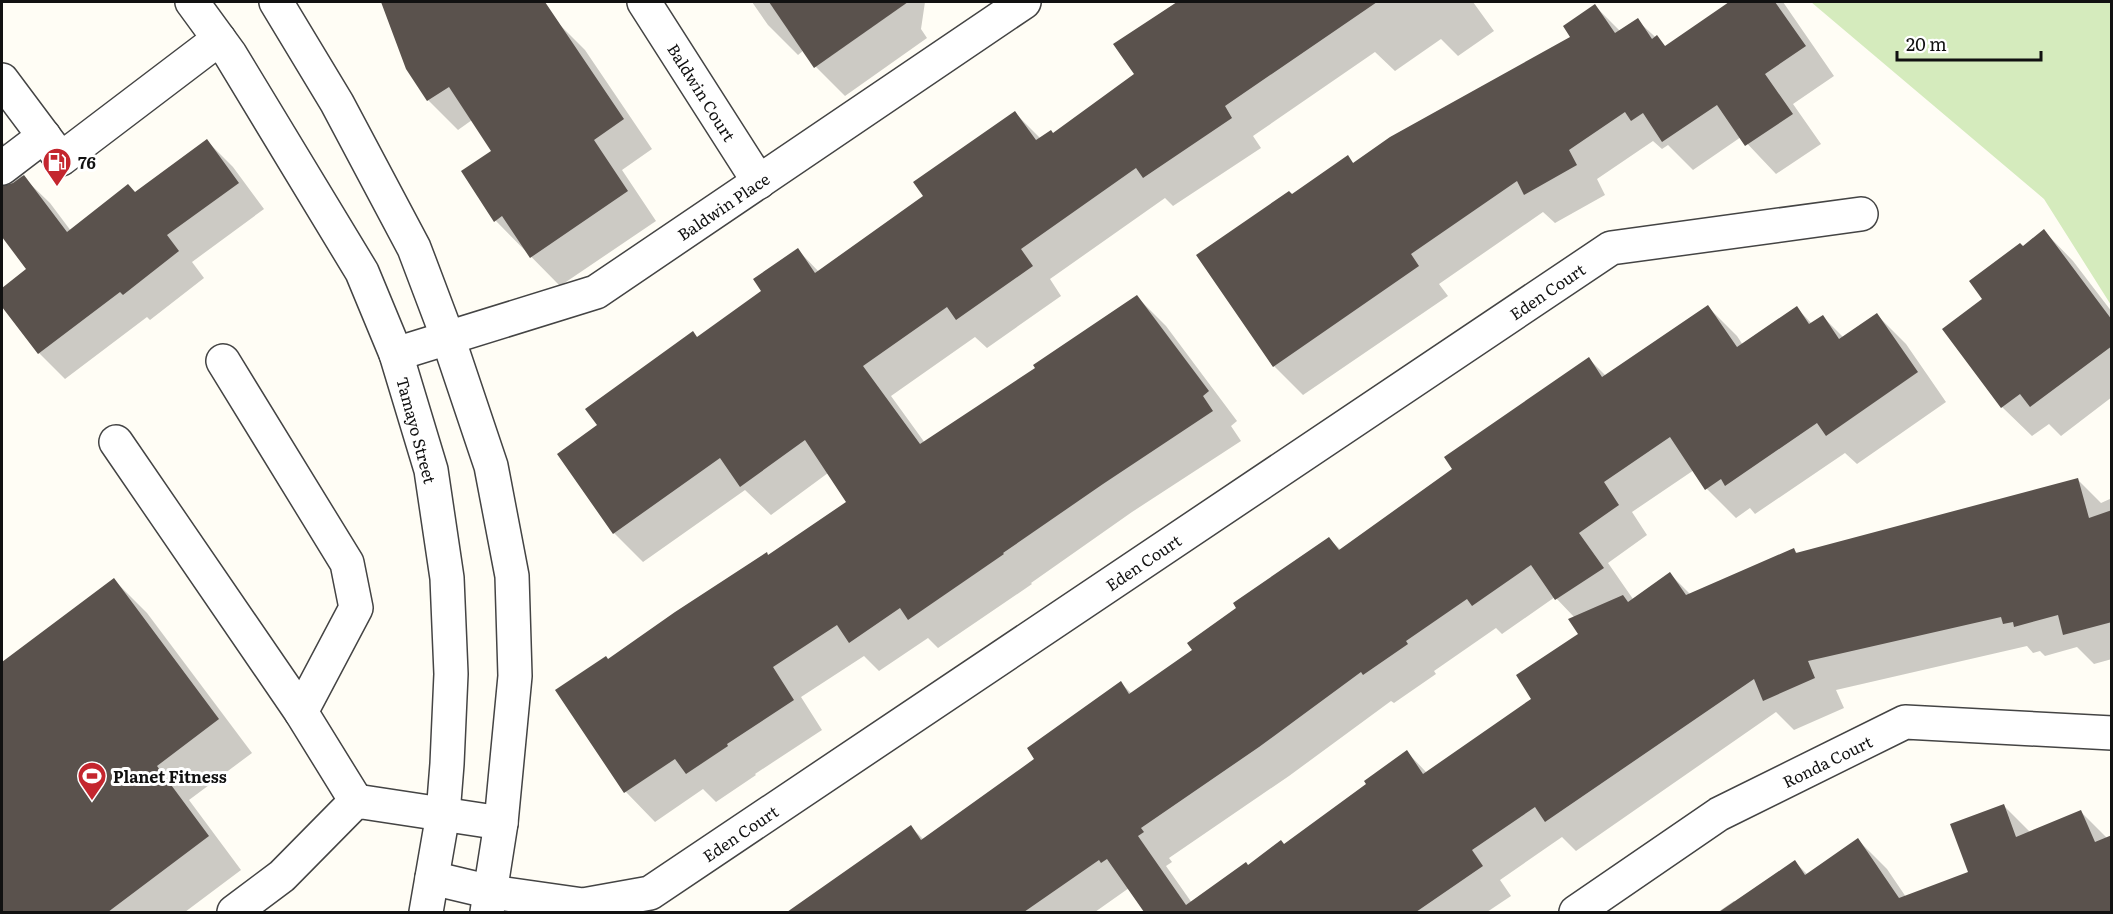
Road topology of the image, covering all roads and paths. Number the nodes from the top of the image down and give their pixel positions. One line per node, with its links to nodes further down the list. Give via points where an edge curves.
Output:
1 (192, 2): 5 (street, Tamayo Street)
2 (276, 2): 11 (street, via 394,207)
3 (644, 2): 9 (street, Baldwin Court)
4 (1024, 2): 9 (street, Baldwin Place)
5 (219, 39): 7 (street, via 61,159); 12 (street, Tamayo Street, via 362,272)
6 (2, 80): 7 (street)
7 (44, 136): 8 (street)
8 (2, 168)
9 (759, 182): 11 (street, Baldwin Place, via 596,292)
10 (1862, 214): 21 (street, Eden Court, via 1611,248 650,893 583,905)
11 (448, 338): 12 (street, Baldwin Place); 19 (street, via 491,466 512,576 515,676)
12 (396, 354): 18 (street, Tamayo Street, via 431,470 447,578 451,674)
13 (223, 361): 15 (street, via 347,563 356,608)
14 (116, 442): 15 (street)
15 (301, 712): 17 (street)
16 (2112, 733): 24 (street, Ronda Court, via 1905,722 1719,814)
17 (356, 801): 18 (street); 22 (street, via 282,876)
18 (443, 814): 19 (street); 20 (street, Tamayo Street)
19 (501, 823): 21 (street)
20 (432, 878): 21 (street, Eden Court); 23 (street, Tamayo Street)
21 (489, 902)
22 (234, 912)
23 (426, 912)
24 (1576, 912)

